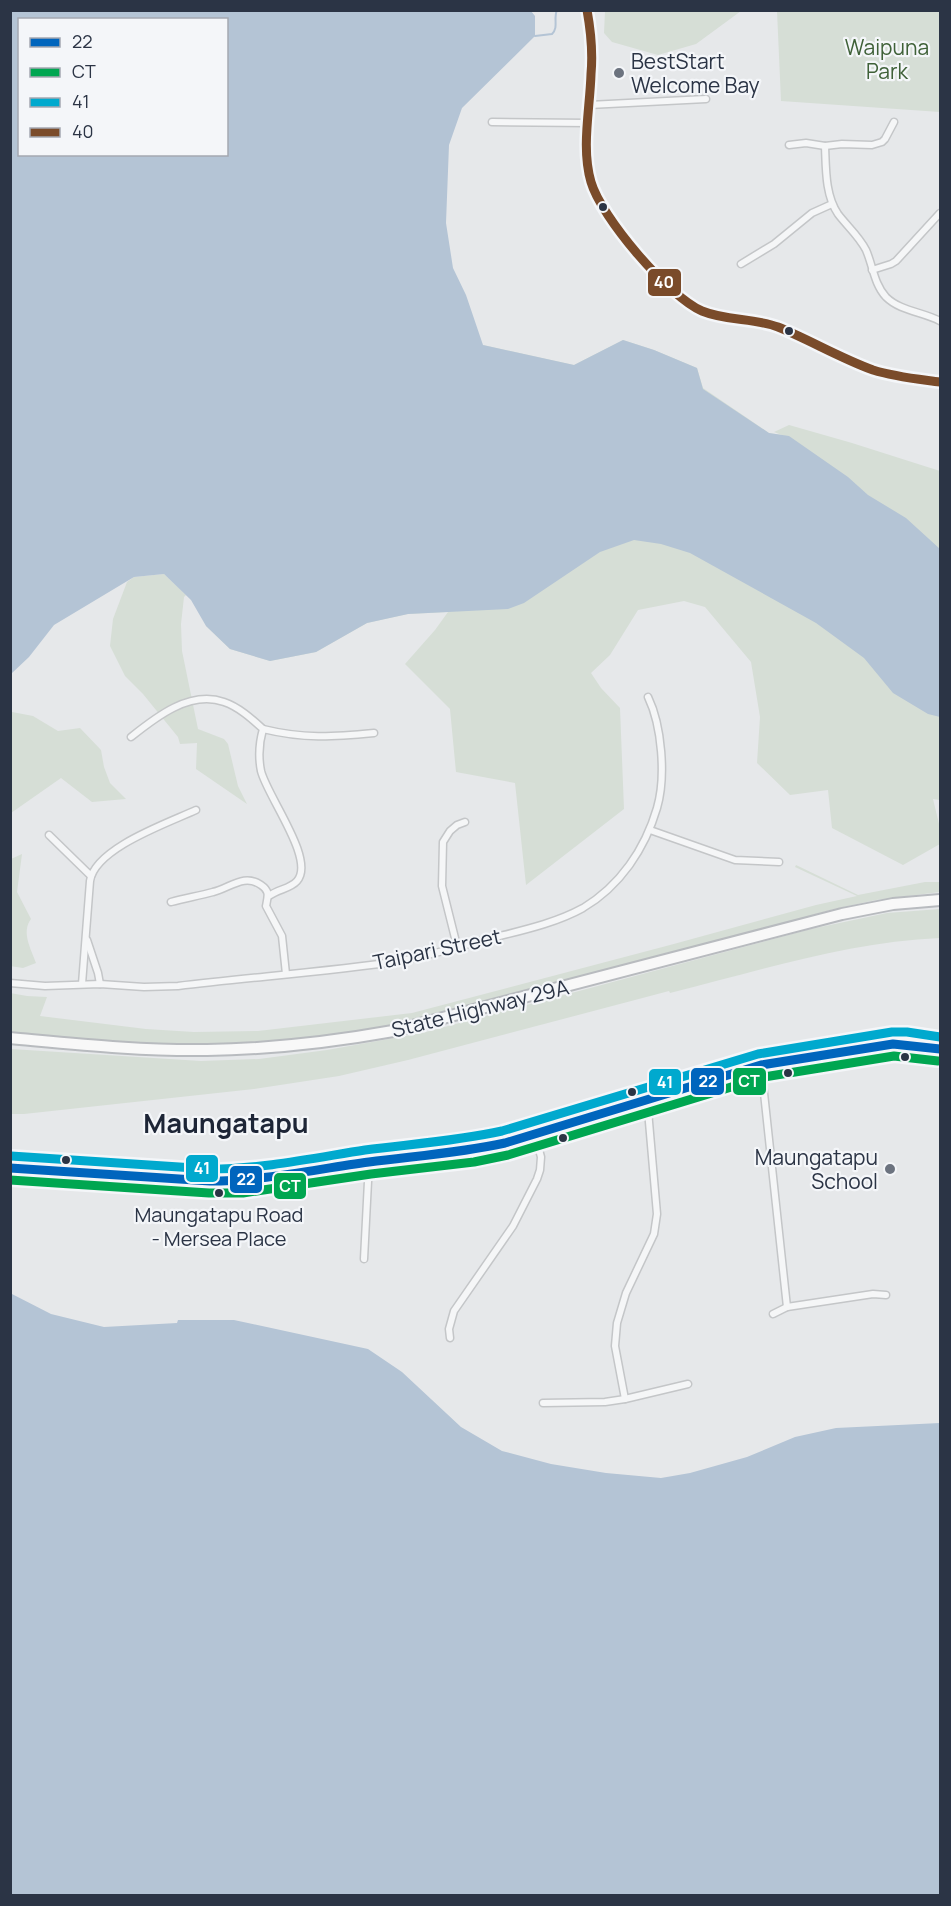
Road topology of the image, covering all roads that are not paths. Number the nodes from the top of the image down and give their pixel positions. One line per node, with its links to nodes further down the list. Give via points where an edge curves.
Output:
1 (587, 10): 3 (main road, via 592,46)
2 (706, 99): 3 (street)
3 (589, 105): 6 (main road)
4 (492, 122): 6 (street)
5 (894, 122): 8 (street, via 882,142 872,146)
6 (589, 123): 14 (main road, via 589,171 602,207 651,268 684,300 706,312 782,329 876,370)
7 (789, 145): 8 (street)
8 (825, 146): 9 (street)
9 (832, 204): 11 (street, via 812,213 774,244); 12 (street, via 860,240)
10 (940, 213): 12 (street, via 896,261)
11 (741, 264)
12 (872, 270): 13 (street, via 882,291 894,303)
13 (940, 321)
14 (940, 381)
15 (648, 697): 21 (street, Taipari Street, via 656,721 662,783)
16 (263, 729): 17 (street, via 312,737); 18 (street, via 232,705 200,699 163,713); 25 (street, via 259,743 261,771 297,847 303,869 292,885)
17 (374, 733)
18 (131, 737)
19 (196, 810): 24 (street, via 115,850 97,864)
20 (465, 822): 29 (street, via 450,831 443,842 442,885)
21 (650, 830): 23 (street, via 735,860); 29 (street, Taipari Street, via 628,867 584,907 546,923)
22 (49, 835): 24 (street)
23 (779, 862)
24 (91, 876): 28 (street)
25 (269, 896): 27 (street, via 253,880 244,880); 30 (street, via 266,906 282,936)
26 (940, 900): 34 (highway, State Highway 29A, via 842,914 355,1038 281,1047 205,1050)
27 (171, 902)
28 (86, 937): 32 (street); 33 (street)
29 (457, 946): 30 (street, Taipari Street, via 402,960)
30 (286, 974): 33 (street, Taipari Street, via 178,986)
31 (10, 983): 32 (street, Taipari Street)
32 (82, 984): 33 (street, Taipari Street)
33 (100, 984)
34 (10, 1038)
35 (940, 1049): 36 (street, via 893,1044)
36 (761, 1065): 37 (street); 43 (street)
37 (647, 1099): 38 (street); 47 (street, via 657,1214 654,1234 617,1323 615,1346)
38 (535, 1135): 39 (street, via 473,1150); 45 (street, via 541,1157 537,1179 513,1226 454,1311)
39 (369, 1162): 40 (street, via 227,1181); 41 (street)
40 (10, 1168)
41 (364, 1259)
42 (886, 1295): 43 (street)
43 (787, 1307): 44 (street)
44 (772, 1314)
45 (450, 1338)
46 (688, 1384): 47 (street)
47 (625, 1399): 48 (street)
48 (543, 1403)

